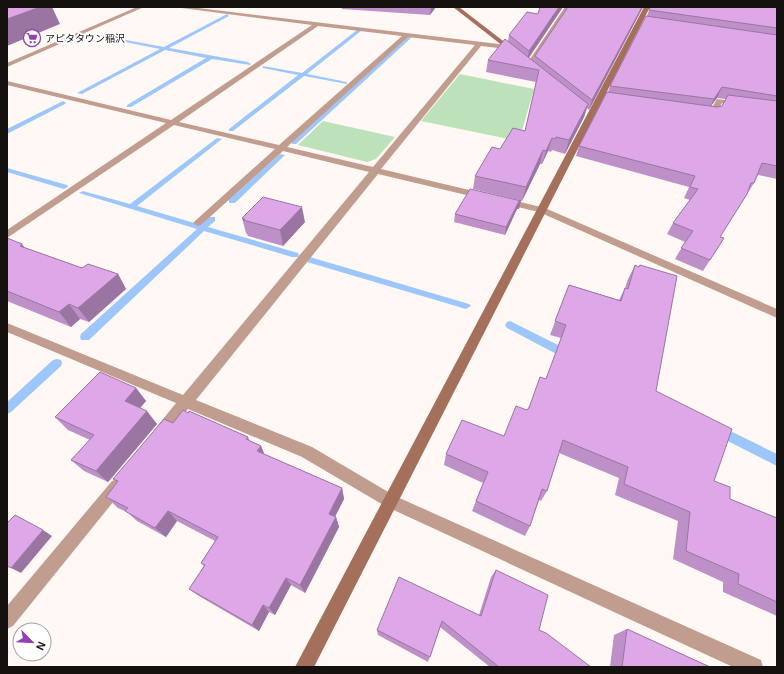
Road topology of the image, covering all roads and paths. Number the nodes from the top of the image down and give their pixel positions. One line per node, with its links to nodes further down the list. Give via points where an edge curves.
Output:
1 (141, 7): 11 (street)
2 (177, 7): 6 (street)
3 (456, 7): 9 (street)
4 (568, 7): 10 (street)
5 (647, 7): 19 (street, via 644,22 604,98 587,114)
6 (317, 24): 7 (street); 16 (street)
7 (406, 35): 8 (street); 17 (street)
8 (479, 44): 9 (street); 18 (street)
9 (507, 47): 10 (street)
10 (524, 60): 12 (street)
11 (7, 65)
12 (535, 70)
13 (7, 83): 16 (street)
14 (750, 106): 15 (street, via 720,101 712,114)
15 (698, 112)
16 (172, 122): 17 (street); 21 (street)
17 (281, 148): 18 (street); 20 (street)
18 (376, 170): 19 (street); 24 (street)
19 (542, 210): 22 (street); 27 (street)
20 (198, 223)
21 (7, 235)
22 (777, 314)
23 (7, 327): 24 (street)
24 (186, 402): 25 (street); 27 (street, via 307,452)
25 (151, 444)
26 (126, 475): 28 (street)
27 (390, 501): 29 (street); 30 (street)
28 (7, 620)
29 (304, 667)
30 (754, 667)

